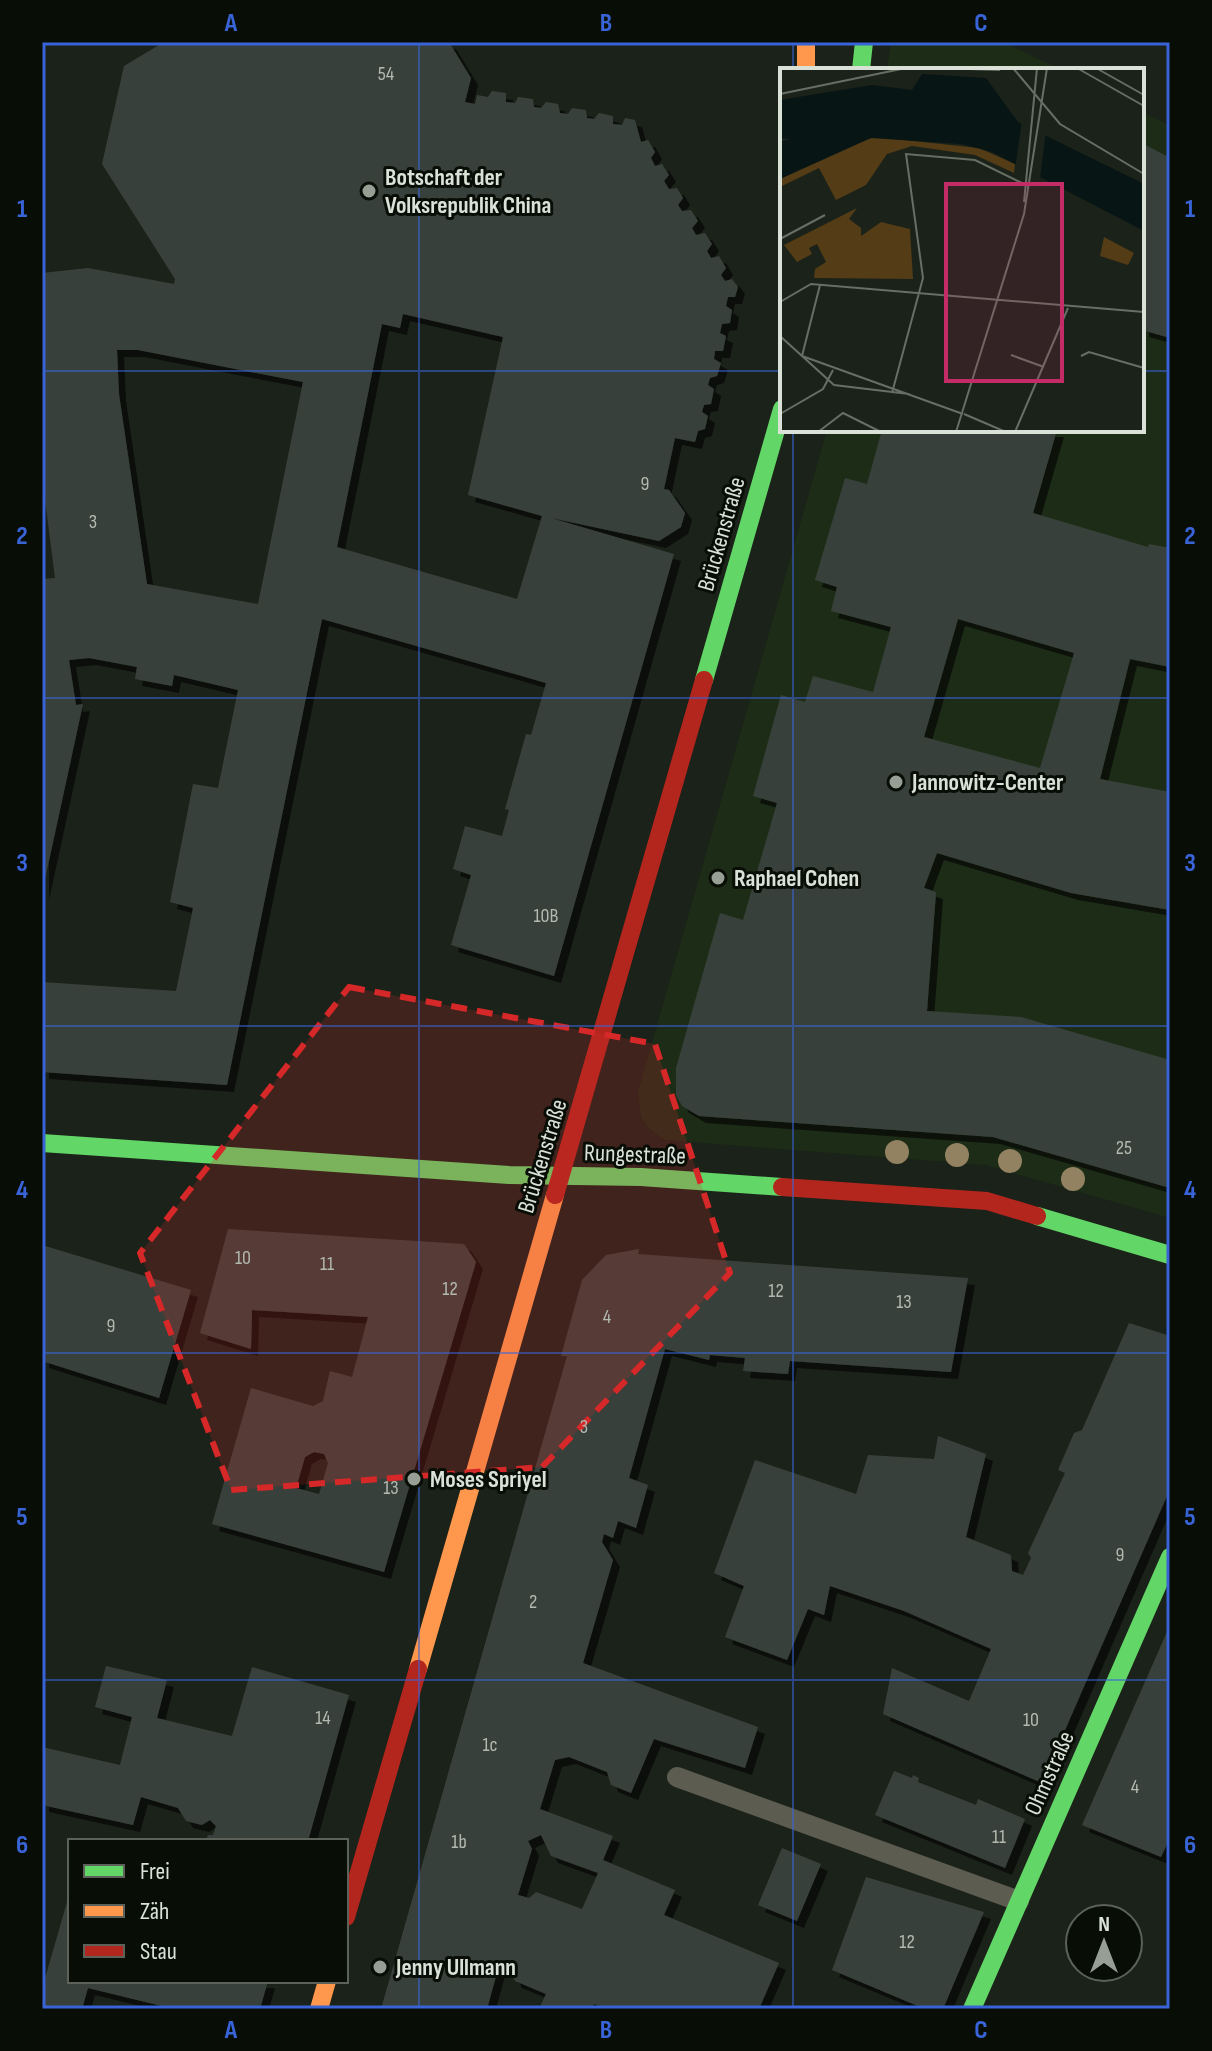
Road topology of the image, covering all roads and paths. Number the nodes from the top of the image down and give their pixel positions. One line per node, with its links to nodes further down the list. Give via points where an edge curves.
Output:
1 (806, 42): 3 (main road)
2 (864, 42): 4 (main road)
3 (806, 68)
4 (861, 68)
5 (780, 416): 7 (main road, Brückenstraße)
6 (42, 1143): 7 (main road, Rungestraße)
7 (561, 1176): 8 (main road, Rungestraße, via 987,1201); 12 (main road, Brückenstraße)
8 (1170, 1255)
9 (1170, 1557): 11 (main road, Ohmstraße)
10 (677, 1777): 11 (lane)
11 (1019, 1901): 15 (main road, Ohmstraße)
12 (348, 1910)
13 (326, 1983): 14 (main road)
14 (319, 2009)
15 (972, 2009)

